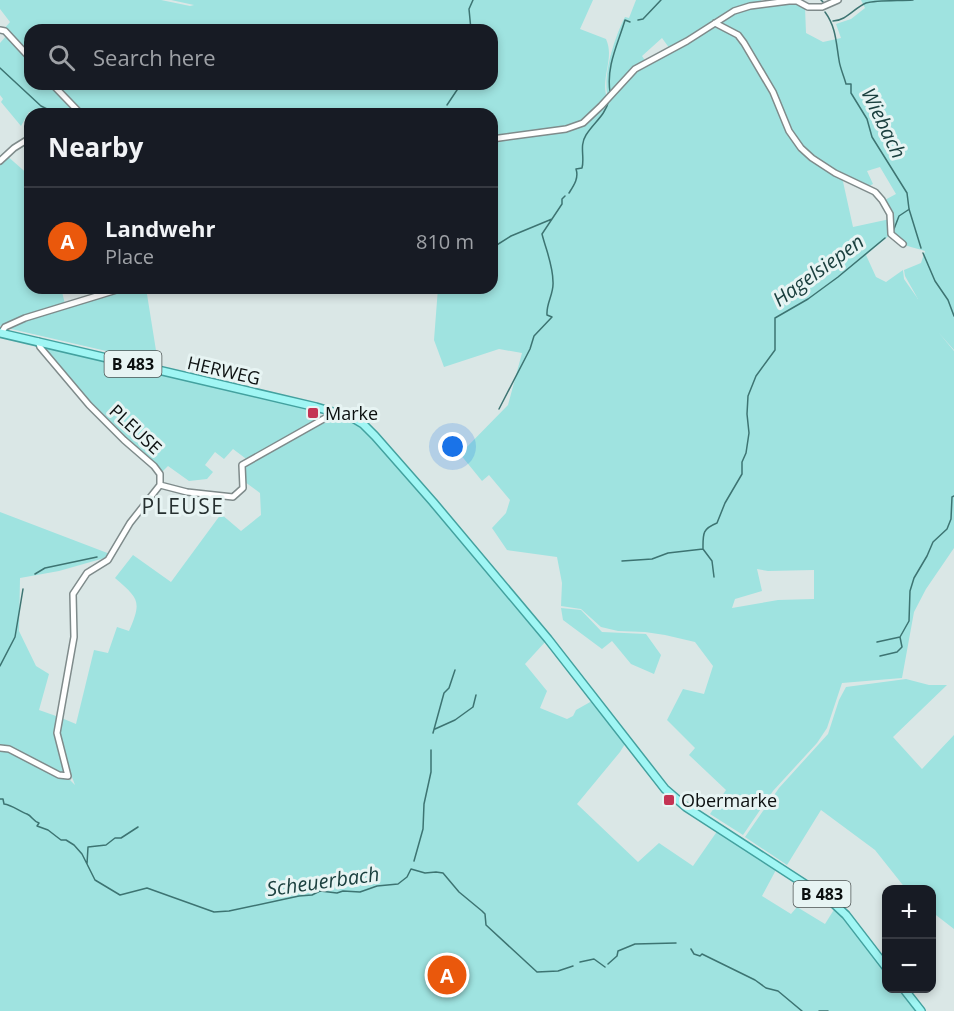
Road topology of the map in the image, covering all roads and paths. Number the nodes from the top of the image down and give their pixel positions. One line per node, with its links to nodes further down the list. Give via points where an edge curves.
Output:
1 (838, 0): 2 (street, via 825,6 808,7 797,1 750,6)
2 (715, 23): 7 (street, via 635,69 589,118 572,127); 10 (street, via 738,35 744,43 800,146 839,176 878,195 888,210 891,234)
3 (0, 30): 4 (street)
4 (24, 52)
5 (58, 90): 6 (street)
6 (75, 108)
7 (498, 138)
8 (24, 141): 9 (street)
9 (0, 161)
10 (903, 244)
11 (97, 294): 12 (street, via 25,318)
12 (0, 333): 13 (main road, HERWEG / B 483)
13 (38, 341): 14 (main road, HERWEG / B 483); 15 (street, PLEUSE, via 89,405 154,466 160,474)
14 (336, 412): 15 (street, via 242,465 243,488 233,497); 17 (main road, B 483, via 368,428 433,502 549,639 665,789 686,807 831,901)
15 (160, 485): 16 (street, via 130,523 108,560 87,573 73,594 74,637 57,733 68,776)
16 (0, 748)
17 (882, 962)
18 (907, 993): 19 (main road)
19 (921, 1011)

